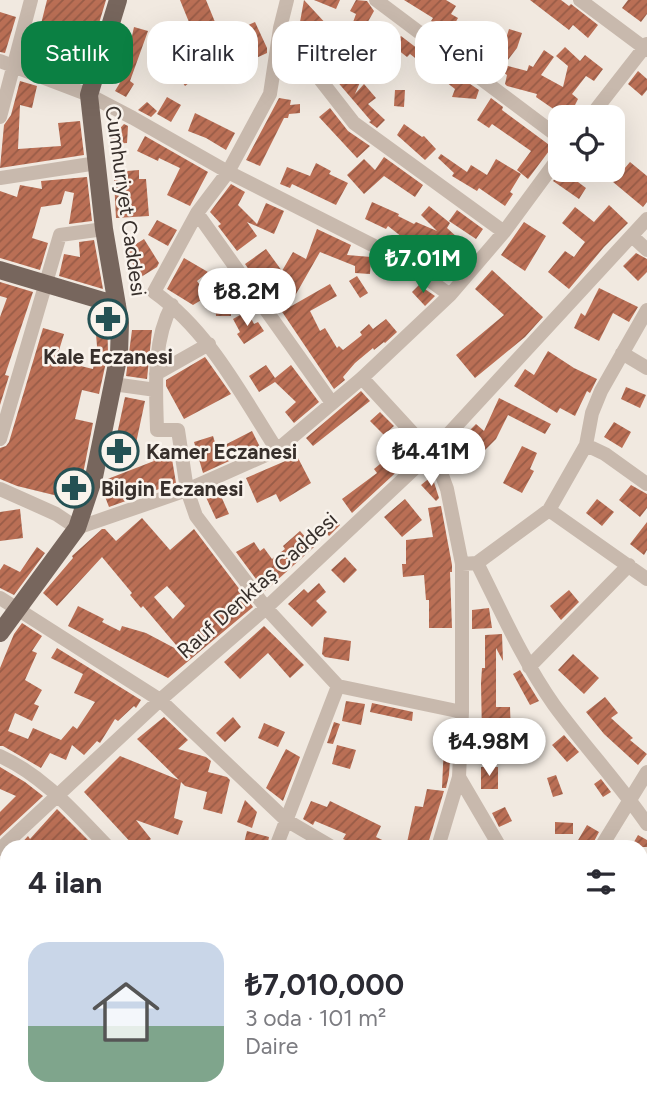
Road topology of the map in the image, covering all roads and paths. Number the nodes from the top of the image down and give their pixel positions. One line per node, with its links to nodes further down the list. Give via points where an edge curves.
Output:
1 (31, 0): 9 (street)
2 (118, 0): 12 (main road, Cumhuriyet Caddesi)
3 (287, 0): 6 (street)
4 (376, 0): 15 (street)
5 (580, 0): 7 (street)
6 (282, 21)
7 (646, 47): 13 (street)
8 (0, 61): 9 (street)
9 (15, 65): 12 (street); 14 (street)
10 (272, 81): 17 (street, via 270,94)
11 (324, 84): 23 (street, via 354,123)
12 (89, 95): 16 (main road, Cumhuriyet Caddesi); 17 (street)
13 (600, 105)
14 (0, 117)
15 (548, 129)
16 (97, 163): 19 (street); 22 (main road, Cumhuriyet Caddesi)
17 (228, 172): 20 (street); 28 (street, via 400,259)
18 (548, 172): 23 (street)
19 (0, 178)
20 (197, 213): 30 (street, via 154,292); 39 (street)
21 (647, 219): 24 (street, Rauf Denktaş Caddesi)
22 (104, 229): 27 (street, via 60,235); 29 (main road, Cumhuriyet Caddesi)
23 (504, 232): 28 (street)
24 (632, 236): 25 (street); 43 (street, Rauf Denktaş Caddesi)
25 (647, 250)
26 (0, 270): 27 (main road)
27 (46, 283): 29 (main road); 40 (street)
28 (450, 295): 36 (street)
29 (117, 305): 37 (main road, Cumhuriyet Caddesi, via 120,339)
30 (172, 305): 32 (street); 35 (street, via 162,322)
31 (647, 310): 33 (street)
32 (209, 344): 35 (street); 42 (street)
33 (622, 353): 34 (street); 41 (street, via 596,403)
34 (647, 368)
35 (156, 373): 38 (street)
36 (362, 378): 39 (street); 43 (street)
37 (113, 384): 38 (street); 48 (main road, Cumhuriyet Caddesi, via 94,477)
38 (156, 390): 46 (street, via 156,430 177,430)
39 (332, 403): 42 (street)
40 (0, 439)
41 (586, 445): 44 (street); 47 (street)
42 (277, 450): 46 (street)
43 (431, 453): 49 (street); 54 (street, Rauf Denktaş Caddesi)
44 (647, 484)
45 (0, 489): 48 (street, via 56,513)
46 (187, 490): 48 (street); 54 (street, via 196,516)
47 (549, 510): 49 (street); 50 (street)
48 (77, 528): 53 (main road, Cumhuriyet Caddesi)
49 (469, 564): 56 (street); 59 (street)
50 (629, 565): 51 (street); 56 (street)
51 (647, 579)
52 (0, 598): 53 (street)
53 (17, 608): 55 (main road, Cumhuriyet Caddesi); 58 (street)
54 (266, 608): 57 (street); 58 (street, Rauf Denktaş Caddesi)
55 (0, 633)
56 (529, 667): 64 (street)
57 (338, 686): 59 (street); 65 (street)
58 (160, 700): 63 (street, Rauf Denktaş Caddesi); 65 (street)
59 (462, 712): 62 (street)
60 (0, 756): 63 (street)
61 (647, 772): 64 (street)
62 (458, 777): 71 (street); 72 (street)
63 (59, 795): 67 (street, Rauf Denktaş Caddesi); 68 (street)
64 (629, 798): 66 (street); 73 (street)
65 (286, 820): 69 (street); 70 (street)
66 (647, 824)
67 (10, 840)
68 (101, 840)
69 (279, 840)
70 (320, 840)
71 (440, 840)
72 (496, 840)
73 (605, 840)

